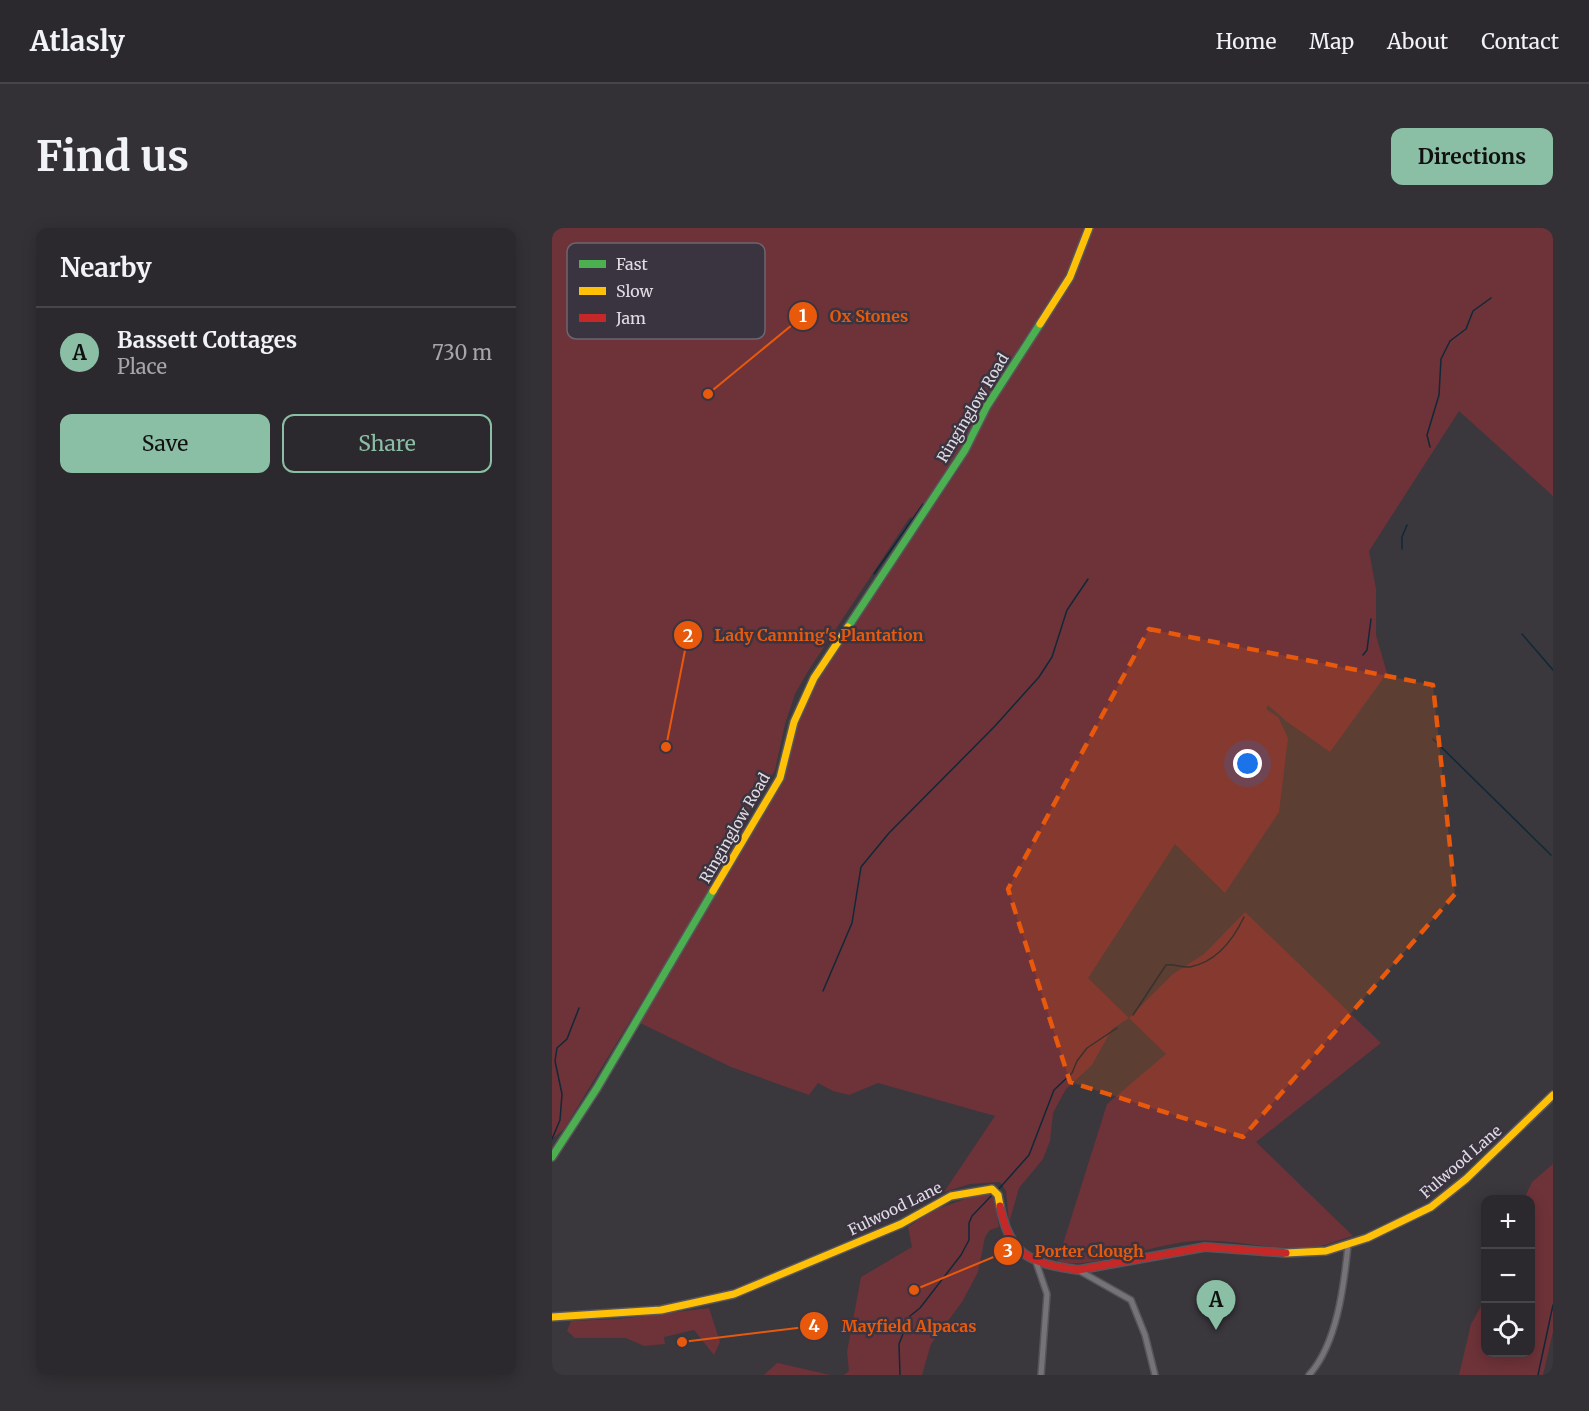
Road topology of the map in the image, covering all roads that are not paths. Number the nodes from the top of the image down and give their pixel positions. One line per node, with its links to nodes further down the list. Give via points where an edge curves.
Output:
1 (1089, 228): 3 (street, Ringinglow Road, via 1070,277 987,406 965,450 814,678 794,722 780,778)
2 (1553, 1095): 4 (street, Fulwood Lane, via 1431,1207)
3 (552, 1157)
4 (1348, 1245): 6 (street, Fulwood Lane, via 1296,1254 1230,1247 1188,1249); 10 (street, via 1344,1286 1332,1337)
5 (1036, 1262): 6 (street, Fulwood Lane); 7 (street, Fulwood Lane, via 1008,1237 998,1195 985,1189 951,1196 901,1224 734,1294 661,1310); 8 (street, via 1047,1294)
6 (1078, 1270): 9 (street, via 1131,1300)
7 (552, 1317)
8 (1041, 1375)
9 (1155, 1375)
10 (1309, 1375)

